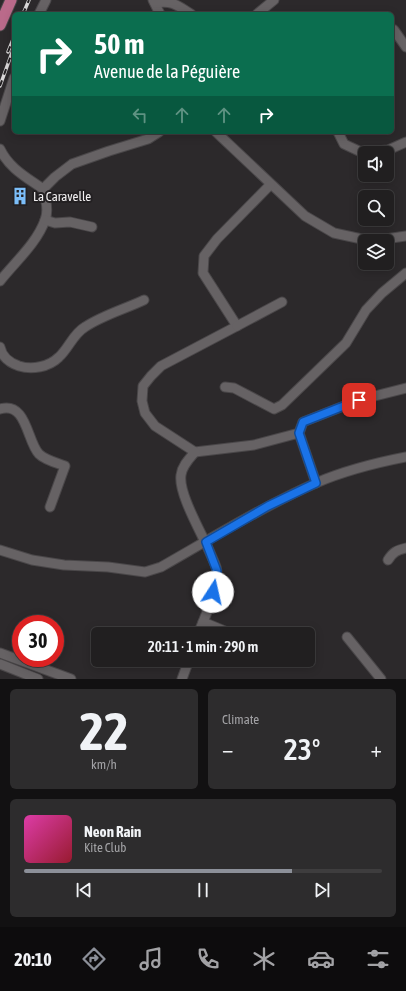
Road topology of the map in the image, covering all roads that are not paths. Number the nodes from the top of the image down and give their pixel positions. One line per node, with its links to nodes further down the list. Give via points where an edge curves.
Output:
1 (11, 0): 9 (main road)
2 (46, 0): 5 (street)
3 (274, 0): 8 (street)
4 (154, 1): 6 (street); 7 (street, via 172,2)
5 (40, 12)
6 (159, 12)
7 (189, 12)
8 (259, 12)
9 (0, 26)
10 (394, 30): 11 (street)
11 (406, 47)
12 (12, 84): 13 (street)
13 (0, 121)
14 (156, 134): 20 (street, via 148,139 72,164)
15 (218, 134): 19 (street)
16 (339, 134): 17 (street, via 344,144 361,152 388,150)
17 (406, 142)
18 (0, 149): 20 (street, via 18,172)
19 (270, 185): 24 (street, via 305,216 334,233); 30 (street, via 217,239 204,256 203,273)
20 (43, 189): 21 (street, via 47,207)
21 (45, 220): 22 (street); 27 (street, via 33,242)
22 (92, 227)
23 (406, 236): 25 (street)
24 (358, 238)
25 (394, 238)
26 (406, 273): 32 (street, via 366,310 346,343 282,405 274,409 234,388)
27 (0, 281)
28 (144, 300): 31 (street, via 84,327 59,357 46,366 33,368 14,365)
29 (282, 302): 30 (street)
30 (237, 326): 36 (street, via 161,366 143,386 142,401 145,414 155,426)
31 (0, 350)
32 (225, 387)
33 (406, 388): 35 (street, via 359,400 303,422)
34 (0, 409): 39 (street, via 10,408 23,419 40,456 65,466)
35 (299, 433): 36 (street, via 254,445); 38 (street)
36 (195, 452): 40 (street, via 184,464 181,475 182,488)
37 (406, 457): 38 (street, via 345,472)
38 (316, 483): 40 (street, via 268,506)
39 (50, 507)
40 (206, 542): 42 (street, via 161,567 145,572 64,565 32,560); 44 (street, via 217,571)
41 (406, 548): 43 (street, via 393,552)
42 (0, 550)
43 (388, 560)
44 (203, 622): 45 (street); 46 (street)
45 (201, 627)
46 (215, 627)
47 (347, 637): 55 (street)
48 (3, 654): 49 (street); 51 (street)
49 (1, 666): 52 (street)
50 (186, 667): 54 (street)
51 (44, 675): 53 (street)
52 (38, 679)
53 (71, 679)
54 (182, 679)
55 (380, 679)

